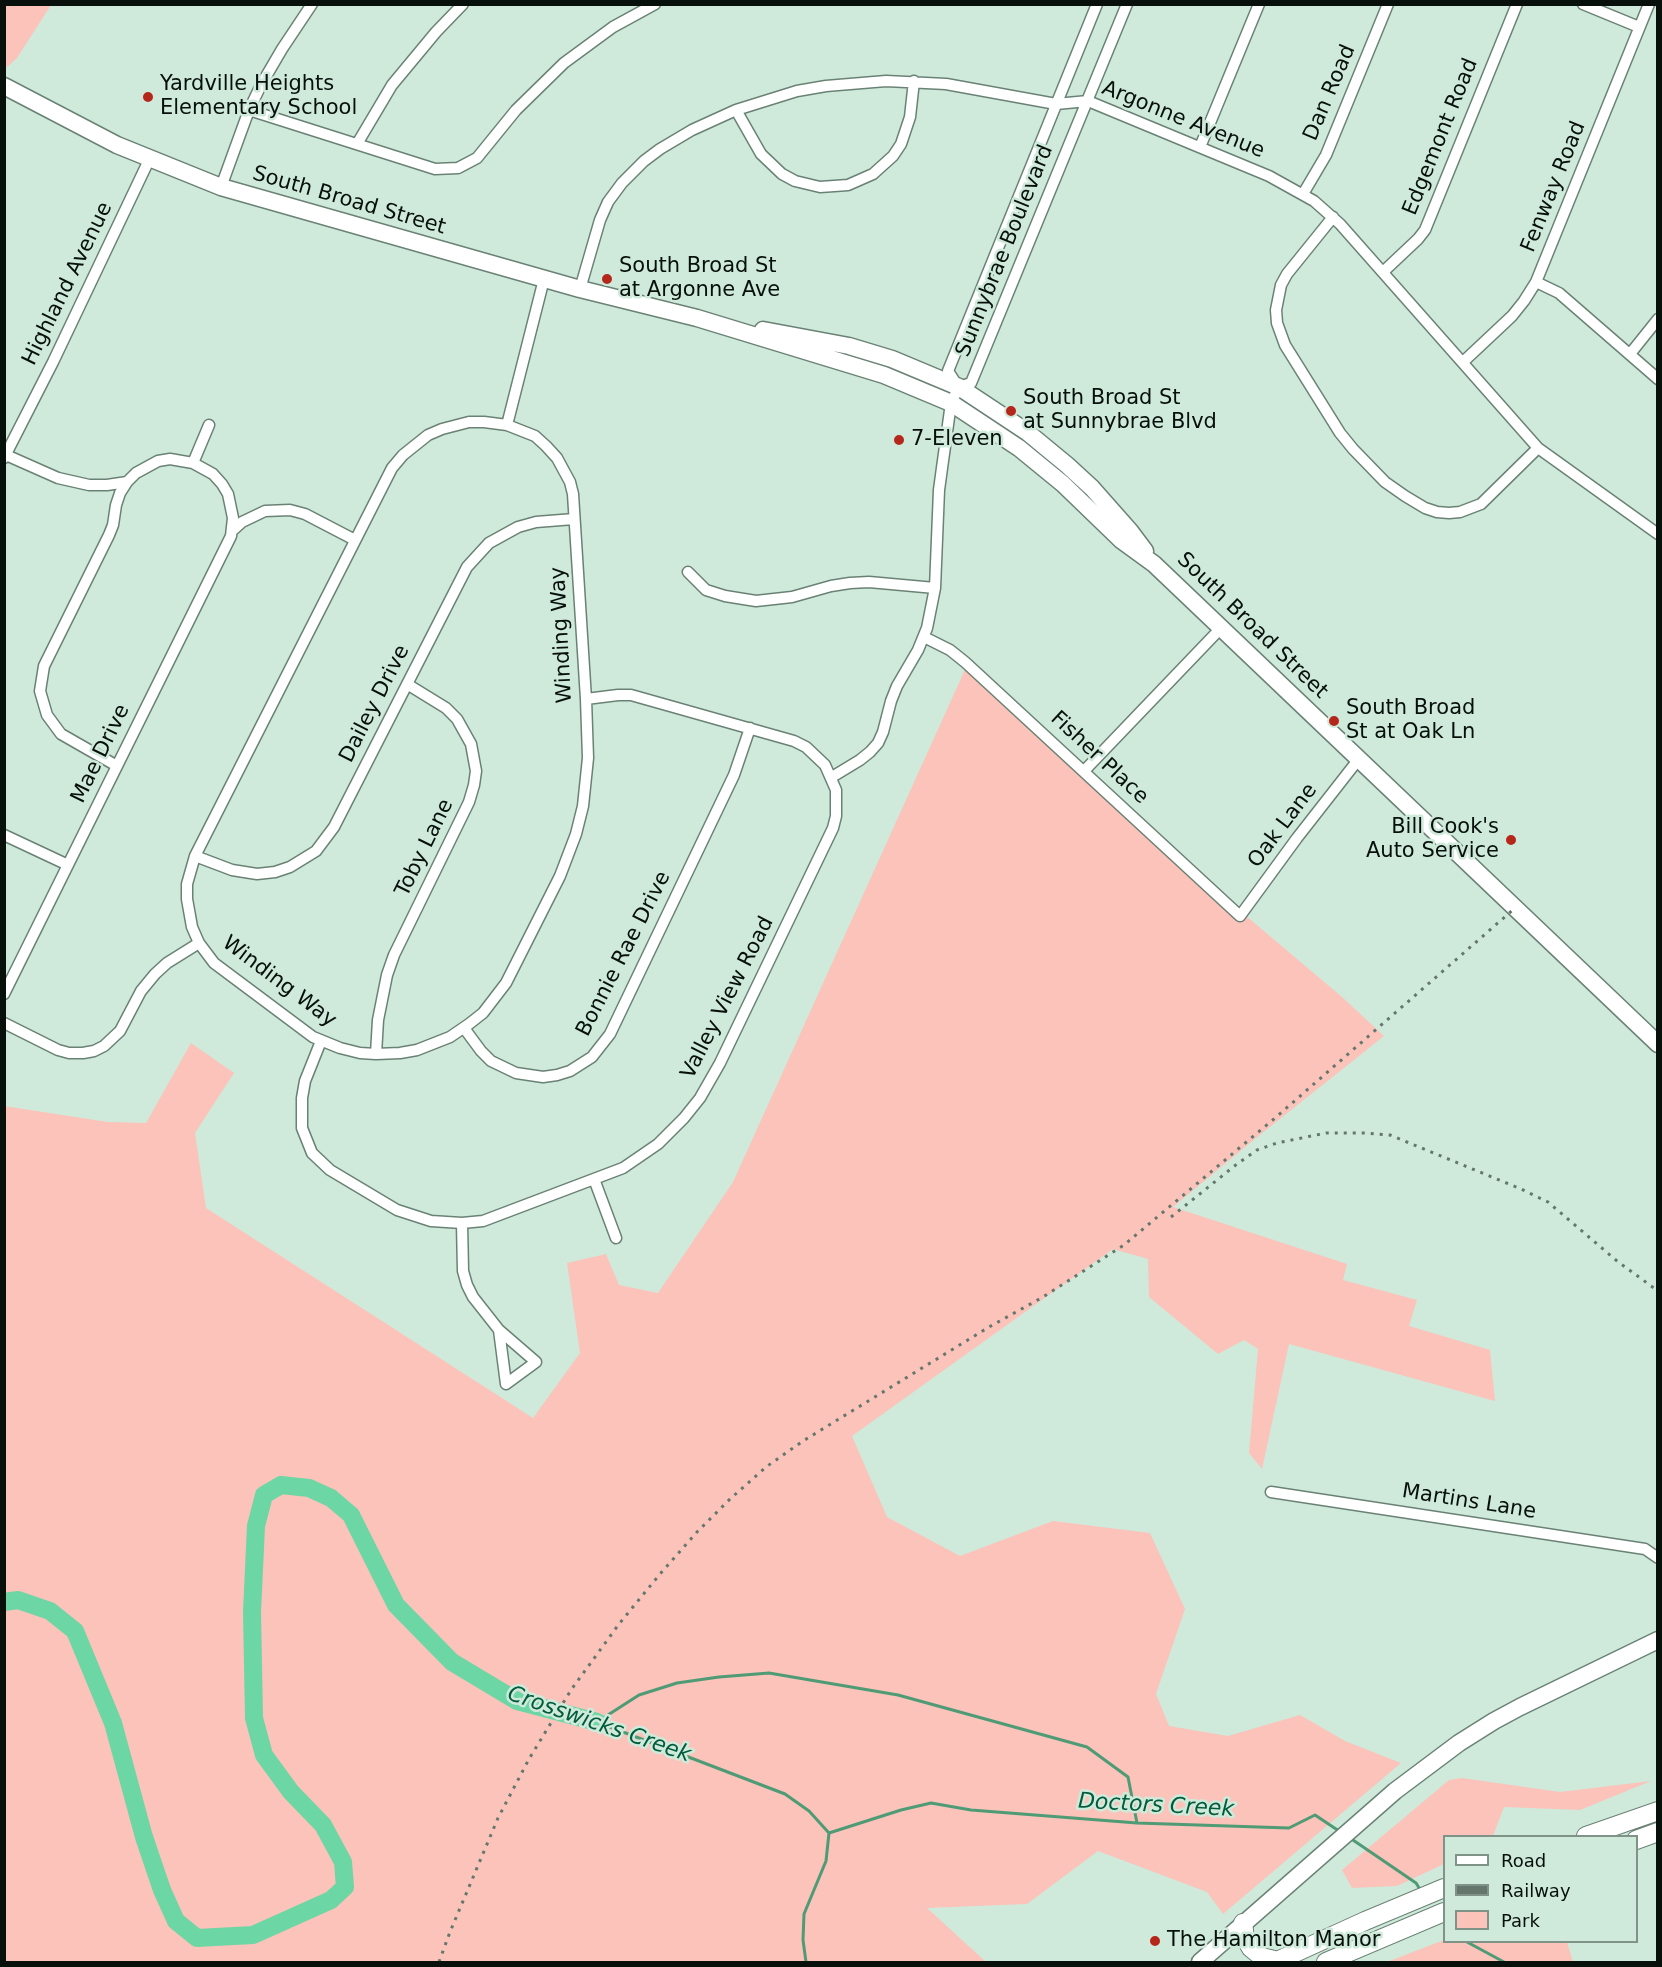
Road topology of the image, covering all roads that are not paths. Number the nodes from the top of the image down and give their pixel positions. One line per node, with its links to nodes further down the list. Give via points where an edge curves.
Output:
1 (312, 4): 16 (street)
2 (463, 4): 18 (street, via 406,67)
3 (655, 4): 18 (street, via 613,27 564,63 536,88 468,164 435,169)
4 (1097, 4): 15 (street, Sunnybrae Boulevard)
5 (1127, 4): 14 (street, Sunnybrae Boulevard)
6 (1258, 4): 19 (street)
7 (1388, 4): 22 (street, Dan Road, via 1326,155)
8 (1517, 4): 24 (street, Edgemont Road, via 1425,230)
9 (1584, 4): 11 (street)
10 (1649, 4): 11 (street, Fenway Road)
11 (1640, 27): 26 (street, Fenway Road)
12 (914, 81): 15 (street, Argonne Avenue); 17 (street, Argonne Avenue, via 826,86); 17 (street, via 910,117 901,144 879,170 848,185 820,187 782,174 761,154)
13 (4, 86): 20 (main road, South Broad Street)
14 (1088, 101): 15 (street, Argonne Avenue); 19 (street, Argonne Avenue); 33 (street, Sunnybrae Boulevard, via 972,383)
15 (1056, 104): 33 (street, Sunnybrae Boulevard, via 948,371)
16 (249, 110): 18 (street); 21 (street)
17 (736, 110): 27 (street, Argonne Avenue, via 660,149 632,172 600,220)
18 (357, 144)
19 (1200, 147): 22 (street, Argonne Avenue)
20 (149, 160): 21 (main road, South Broad Street); 38 (street, Highland Avenue)
21 (221, 187): 25 (main road, South Broad Street)
22 (1303, 194): 23 (street, Argonne Avenue)
23 (1333, 217): 24 (street, Argonne Avenue); 37 (street, via 1287,274 1277,297 1276,316 1285,345 1353,449 1377,475 1405,496 1425,508 1449,513 1481,504)
24 (1383, 272): 31 (street, Argonne Avenue)
25 (544, 279): 27 (main road, South Broad Street); 36 (street)
26 (1536, 282): 30 (street, via 1559,293); 31 (street, Fenway Road, via 1512,316)
27 (580, 289): 28 (main road, South Broad Street)
28 (697, 318): 33 (main road, South Broad Street, via 849,346); 34 (main road, South Broad Street, via 884,375)
29 (1658, 319): 30 (street)
30 (1630, 354): 32 (street)
31 (1463, 362): 37 (street, Argonne Avenue)
32 (1658, 379)
33 (959, 387): 34 (street); 40 (main road, South Broad Street, via 1027,432)
34 (951, 403): 42 (main road, South Broad Street, via 1019,448); 49 (street, via 939,490)
35 (209, 425): 39 (street)
36 (507, 425): 44 (street, Winding Way, via 535,436 557,458 570,482); 47 (street, Winding Way, via 456,424 416,444 392,468)
37 (1538, 448): 46 (street, Argonne Avenue)
38 (5, 456): 41 (street, via 75,483)
39 (193, 463): 41 (street, via 158,461); 45 (street, via 222,484 232,505)
40 (1067, 465): 42 (main road); 43 (main road, South Broad Street)
41 (127, 482): 56 (street, via 120,493 109,535 44,666 40,691 46,715 61,734)
42 (1063, 484): 43 (main road, South Broad Street)
43 (1086, 494): 50 (main road, South Broad Street, via 1130,531 1154,564)
44 (574, 519): 52 (street, Dailey Drive, via 518,527 478,553); 53 (street, Winding Way)
45 (232, 531): 47 (street, via 258,514 290,510); 56 (street, Mae Drive)
46 (1658, 534)
47 (355, 540): 60 (street, Winding Way)
48 (688, 572): 49 (street, via 706,590 756,601 850,583)
49 (936, 588): 51 (street)
50 (1221, 628): 55 (main road, South Broad Street); 57 (street)
51 (924, 637): 57 (street, Fisher Place, via 965,662); 58 (street, via 897,686 878,743)
52 (407, 684): 60 (street, Dailey Drive, via 334,827 316,851 290,867 257,874 232,870); 69 (street, Toby Lane, via 457,719 471,744 476,771 469,802 394,955 378,1020)
53 (586, 699): 54 (street, via 631,696); 66 (street, Winding Way, via 586,782 568,856 506,983 489,1006)
54 (750, 728): 58 (street, via 806,747); 66 (street, Bonnie Rae Drive, via 735,776 610,1034 592,1057 557,1075 516,1073 491,1061)
55 (1358, 760): 62 (street, Oak Lane); 68 (main road, South Broad Street)
56 (117, 766): 61 (street, Mae Drive)
57 (1084, 771): 62 (street, Fisher Place)
58 (832, 777): 70 (street, Valley View Road, via 837,803 833,828 700,1098 658,1144 623,1168)
59 (4, 835): 61 (street)
60 (195, 856): 63 (street, Winding Way, via 187,899)
61 (68, 866): 64 (street, Mae Drive)
62 (1240, 916)
63 (199, 944): 65 (street, via 155,974 141,991 120,1031 94,1051 58,1050); 67 (street, Winding Way, via 214,963)
64 (4, 994)
65 (4, 1023)
66 (464, 1028): 69 (street, Winding Way, via 417,1050)
67 (321, 1041): 69 (street, Winding Way); 71 (street, Valley View Road, via 302,1098 303,1128 312,1153 330,1170 414,1217)
68 (1658, 1044)
69 (376, 1054)
70 (594, 1179): 71 (street, Valley View Road, via 500,1216); 72 (street)
71 (462, 1223): 73 (street, via 467,1286)
72 (616, 1239)
73 (499, 1330): 73 (street, via 536,1362 506,1384 503,1362)
74 (1271, 1492): 75 (street, Martins Lane, via 1646,1549)
75 (1658, 1558)
76 (1658, 1640): 83 (main road, via 1494,1721 1430,1764)
77 (1658, 1811): 79 (highway)
78 (1658, 1832): 80 (highway)
79 (1589, 1835)
80 (1638, 1839)
81 (1442, 1889): 85 (highway)
82 (1437, 1915): 86 (highway)
83 (1243, 1923): 84 (main road); 85 (highway, via 1251,1948)
84 (1200, 1962)
85 (1277, 1962)
86 (1326, 1962)

